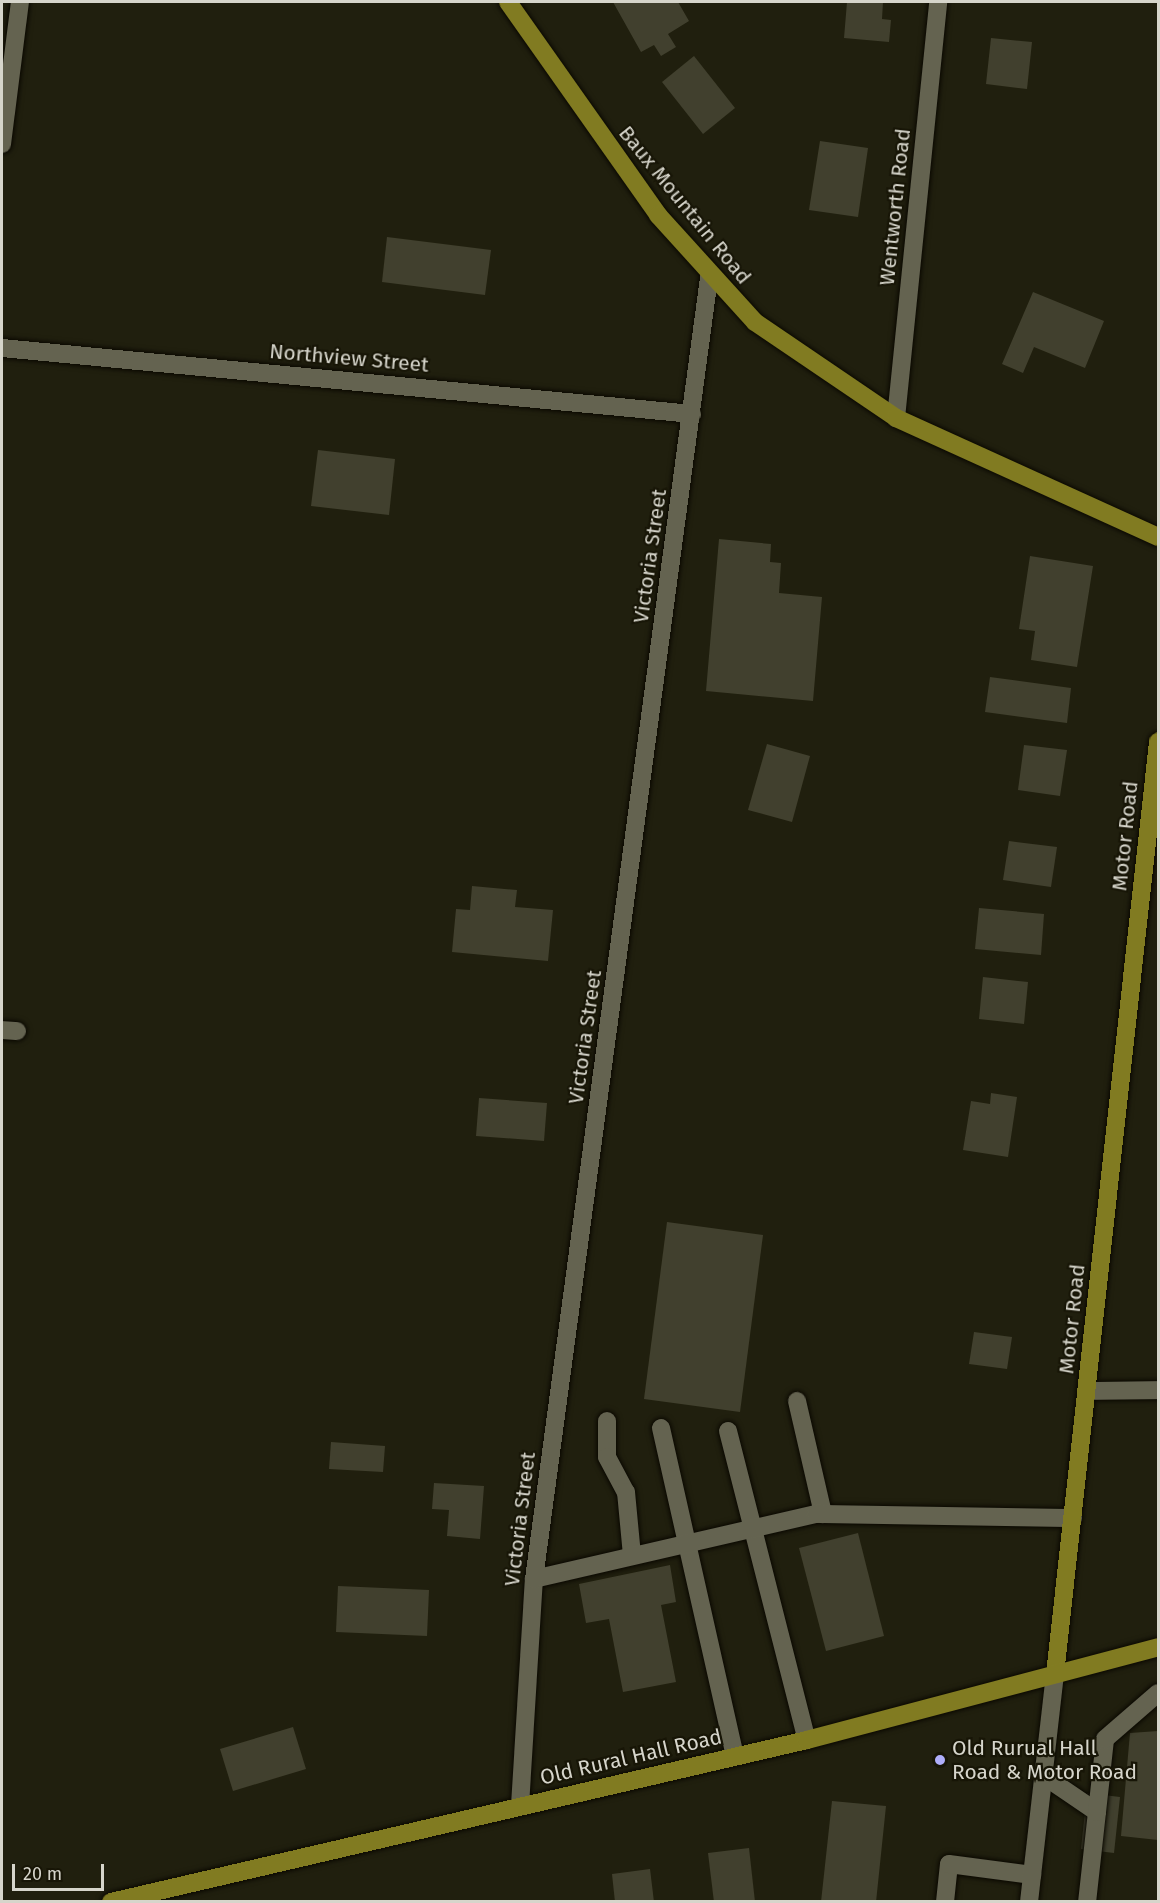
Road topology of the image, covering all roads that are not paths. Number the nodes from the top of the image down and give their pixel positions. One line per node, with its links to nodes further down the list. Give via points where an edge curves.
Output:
1 (20, 2): 4 (street)
2 (508, 2): 5 (main road, Baux Mountain Road, via 612,152)
3 (938, 2): 8 (street, Wentworth Road)
4 (2, 144)
5 (709, 277): 7 (street, Victoria Street); 8 (main road, Baux Mountain Road, via 787,349)
6 (2, 348): 7 (street, Northview Street)
7 (692, 414): 22 (street, Victoria Street)
8 (896, 418): 9 (main road, Baux Mountain Road)
9 (1158, 537)
10 (1158, 742): 12 (main road, Motor Road)
11 (1158, 1390): 12 (street)
12 (1087, 1391): 18 (main road, Motor Road)
13 (797, 1401): 17 (street)
14 (607, 1421): 21 (street, via 607,1457 626,1492)
15 (661, 1428): 20 (street)
16 (728, 1431): 19 (street)
17 (823, 1514): 18 (street); 19 (street)
18 (1073, 1518): 24 (main road, Motor Road)
19 (752, 1526): 20 (street); 26 (street)
20 (684, 1543): 21 (street); 27 (street)
21 (632, 1555): 22 (street)
22 (534, 1579): 29 (street, Victoria Street)
23 (1158, 1647): 24 (main road, Old Rural Hall Road)
24 (1055, 1674): 26 (main road, Old Rural Hall Road); 28 (street, Motor Road)
25 (1158, 1693): 30 (street, via 1105,1739)
26 (807, 1740): 27 (main road, Old Rural Hall Road)
27 (735, 1756): 29 (main road, Old Rural Hall Road)
28 (1044, 1776): 30 (street); 31 (street, Motor Road)
29 (520, 1806): 32 (main road, Old Rural Hall Road)
30 (1097, 1812): 35 (street)
31 (1032, 1875): 33 (street, via 949,1864); 34 (street, Motor Road)
32 (111, 1902)
33 (945, 1902)
34 (1029, 1902)
35 (1087, 1902)

